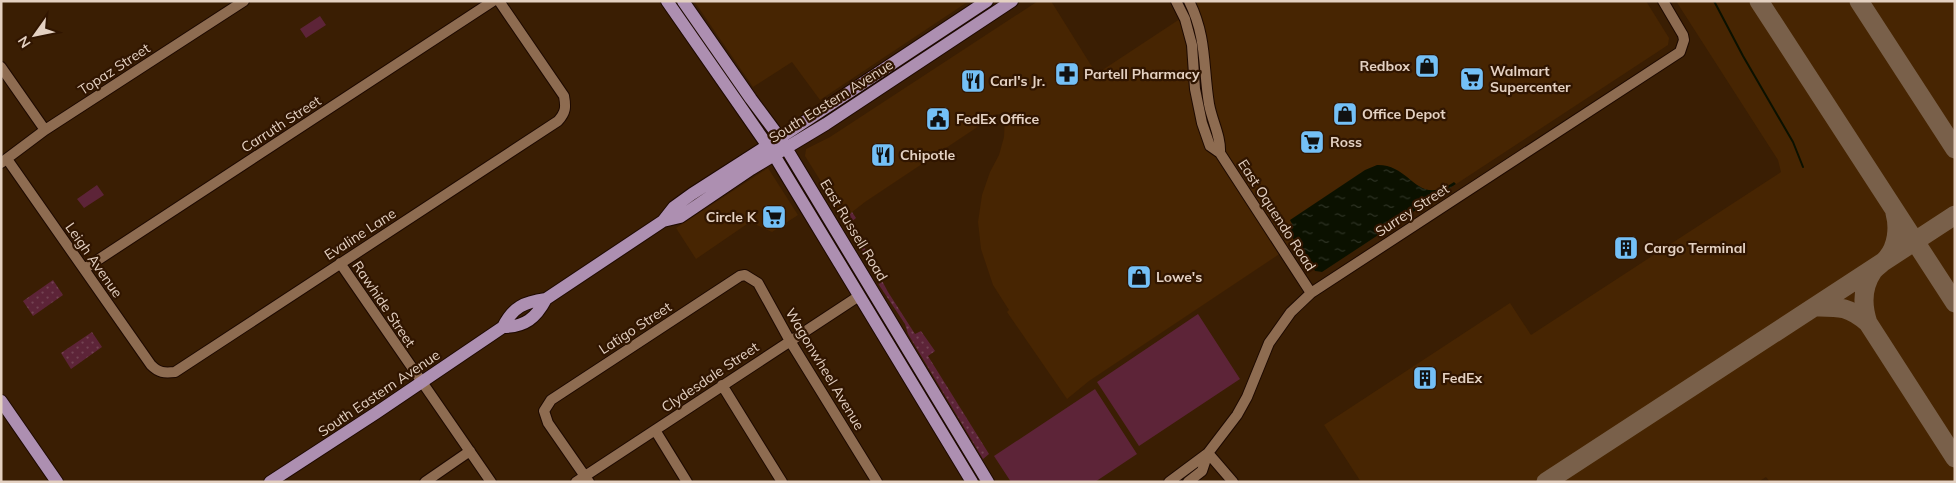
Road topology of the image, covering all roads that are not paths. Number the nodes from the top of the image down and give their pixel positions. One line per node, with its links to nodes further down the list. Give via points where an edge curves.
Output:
1 (244, 1): 14 (street, Topaz Street)
2 (493, 1): 20 (street, Carruth Street)
3 (499, 1): 19 (street, Evaline Lane, via 564,96 564,115)
4 (683, 1): 15 (main road, East Russell Road)
5 (987, 1): 11 (main road, South Eastern Avenue)
6 (1012, 1): 12 (main road, South Eastern Avenue)
7 (1176, 1): 17 (street, East Oquendo Road, via 1192,45 1195,89 1202,123 1210,146)
8 (1189, 1): 17 (street, East Oquendo Road, via 1202,37 1209,102 1221,142)
9 (1663, 1): 22 (street, Surrey Street, via 1684,40 1680,52 1674,57)
10 (669, 2): 16 (main road)
11 (956, 23): 12 (main road); 15 (main road, South Eastern Avenue)
12 (966, 32): 15 (main road, South Eastern Avenue, via 826,124)
13 (1, 67): 14 (street)
14 (45, 130): 18 (street, Topaz Street)
15 (783, 143): 16 (main road, South Eastern Avenue); 25 (main road, East Russell Road)
16 (771, 150): 23 (main road); 28 (main road, South Eastern Avenue, via 674,207 663,222 546,299 538,314 517,327 503,327)
17 (1220, 153): 22 (street, East Oquendo Road)
18 (4, 161): 20 (street, Leigh Avenue)
19 (340, 264): 27 (street, Evaline Lane, via 175,372); 28 (street, Rawhide Street)
20 (84, 269): 27 (street, Leigh Avenue, via 151,365)
21 (745, 275): 24 (street, Wagonwheel Avenue, via 758,284); 34 (street, Latigo Street, via 551,400 544,411 548,423)
22 (1311, 292): 33 (street, Surrey Street, via 1291,312 1269,344 1237,415)
23 (859, 296): 24 (street, Clydesdale Street); 26 (main road)
24 (790, 340): 29 (street, Clydesdale Street); 41 (street, Wagonwheel Avenue)
25 (911, 355): 26 (main road); 43 (main road, East Russell Road)
26 (900, 362): 42 (main road)
27 (163, 374)
28 (421, 382): 32 (street, Rawhide Street); 36 (main road, South Eastern Avenue)
29 (722, 385): 31 (street, Clydesdale Street); 40 (street)
30 (1, 400): 35 (main road)
31 (655, 430): 34 (street, Clydesdale Street); 39 (street)
32 (470, 451): 37 (street); 38 (street, Rawhide Street)
33 (1208, 453): 44 (street, Surrey Street); 45 (street, Surrey Street, via 1202,471); 46 (street)
34 (584, 480)
35 (57, 482)
36 (270, 482)
37 (425, 482)
38 (491, 482)
39 (687, 482)
40 (782, 482)
41 (877, 482)
42 (972, 482)
43 (988, 482)
44 (1168, 482)
45 (1188, 482)
46 (1233, 482)

